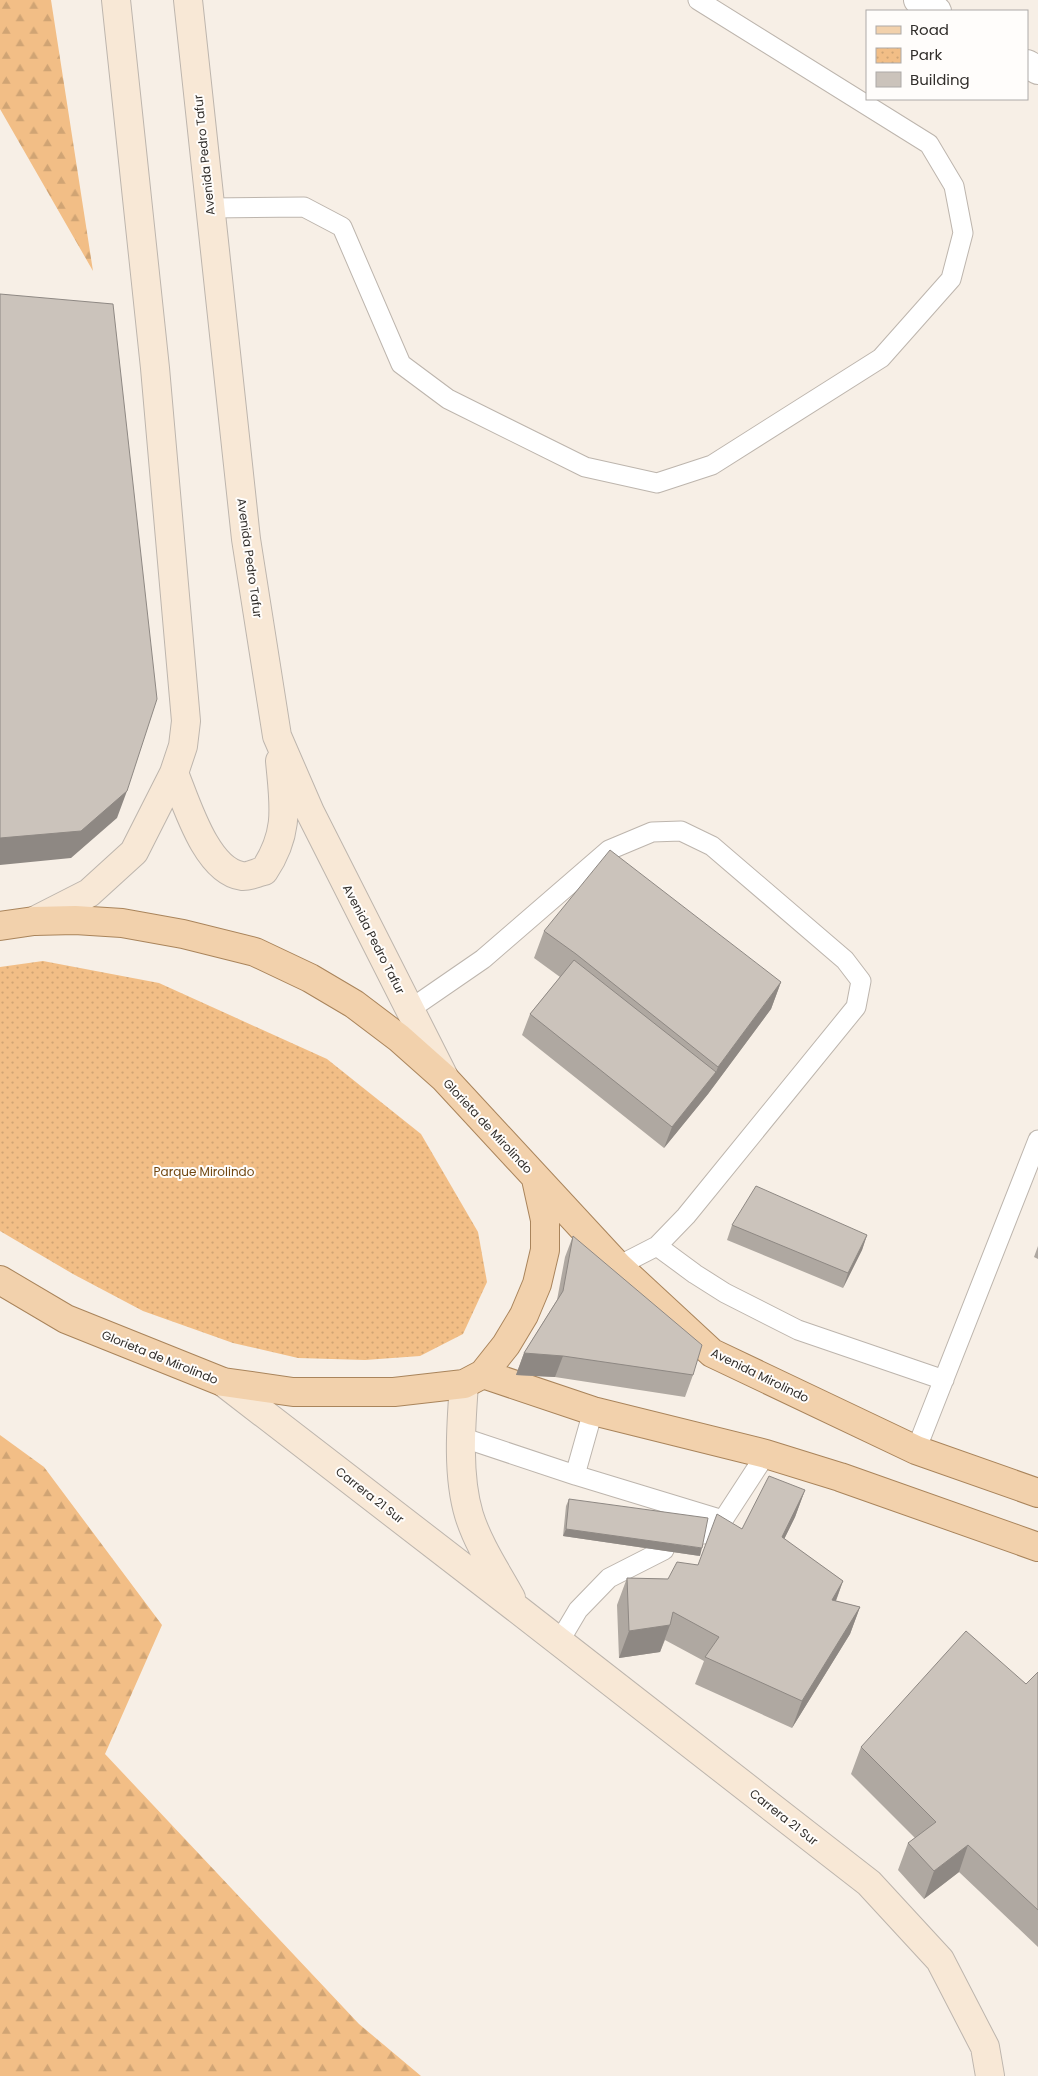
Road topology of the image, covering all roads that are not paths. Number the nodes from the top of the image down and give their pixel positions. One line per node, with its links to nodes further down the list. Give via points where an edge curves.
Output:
1 (116, 0): 8 (main road, via 186,721 183,746)
2 (188, 0): 6 (main road, Avenida Pedro Tafur)
3 (698, 0): 6 (lane, via 928,144 954,186 963,233 951,279 881,358 712,465 657,483 586,468 448,399 400,364 342,227 304,207)
4 (918, 0): 5 (street)
5 (935, 10)
6 (210, 208): 7 (main road, Avenida Pedro Tafur, via 246,539)
7 (277, 736): 8 (main road, via 283,830 275,854 264,871 243,876 227,871 210,852 196,827); 10 (main road, Avenida Pedro Tafur, via 310,812)
8 (174, 773): 9 (main road, via 134,852 89,893)
9 (10, 924): 11 (main road, Glorieta de Mirolindo, via 74,920 122,923 255,952 310,978 354,1004)
10 (409, 1010): 11 (main road, Avenida Pedro Tafur); 14 (lane, via 483,958 609,850 652,832 681,831 712,846 845,960 861,982 856,1006 686,1216)
11 (444, 1078): 13 (main road, Glorieta de Mirolindo)
12 (1038, 1140): 18 (lane)
13 (535, 1178): 15 (main road, Avenida Mirolindo); 17 (main road, Glorieta de Mirolindo, via 545,1220 545,1250 537,1284 524,1316 506,1345)
14 (657, 1246): 15 (lane); 18 (lane, via 725,1293 798,1330)
15 (618, 1266): 22 (main road, Avenida Mirolindo, via 712,1353)
16 (0, 1280): 19 (main road, Glorieta de Mirolindo, via 66,1319)
17 (473, 1379): 19 (main road, Glorieta de Mirolindo, via 394,1392 292,1392); 20 (main road); 21 (main road, Carrera 21 Sur)
18 (944, 1380): 22 (lane)
19 (223, 1382): 30 (main road, Carrera 21 Sur)
20 (594, 1411): 23 (main road); 24 (lane)
21 (461, 1437): 24 (lane); 30 (main road, Carrera 21 Sur, via 469,1515)
22 (916, 1450): 25 (main road, Avenida Mirolindo)
23 (766, 1454): 26 (lane); 28 (main road)
24 (575, 1475): 26 (lane)
25 (1038, 1493)
26 (723, 1520): 27 (lane)
27 (704, 1534)
28 (1038, 1547)
29 (664, 1550): 31 (lane, via 609,1578 578,1610)
30 (516, 1608): 31 (main road, Carrera 21 Sur)
31 (559, 1642): 32 (main road, Carrera 21 Sur, via 868,1883 940,1960 985,2047)
32 (990, 2076)

